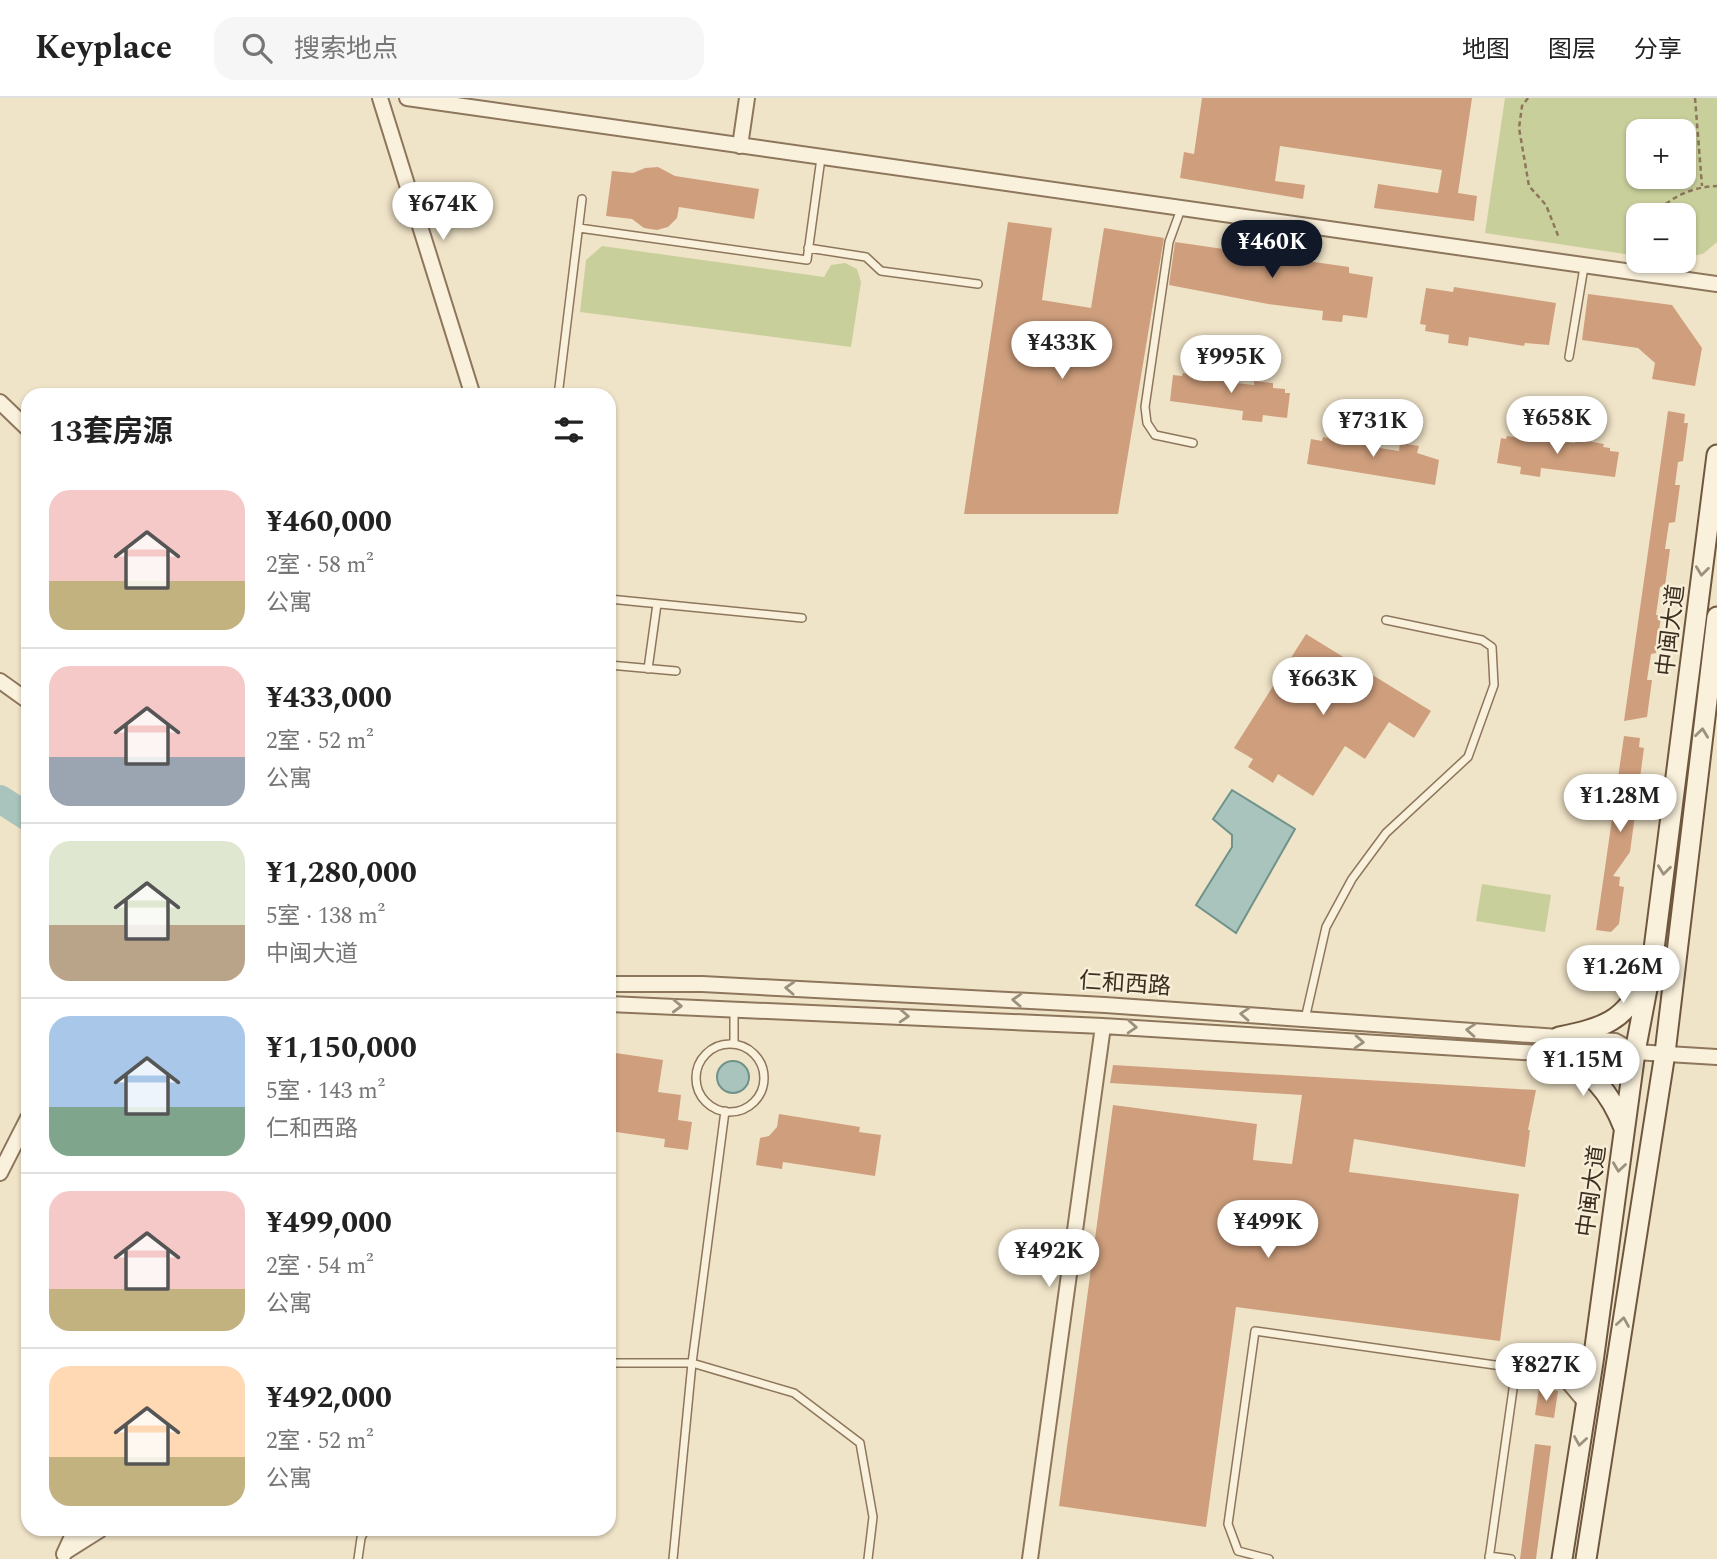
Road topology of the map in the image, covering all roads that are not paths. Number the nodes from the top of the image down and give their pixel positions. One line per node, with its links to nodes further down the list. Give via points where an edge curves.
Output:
1 (380, 98): 14 (street)
2 (407, 98): 4 (street)
3 (747, 98): 4 (street)
4 (740, 146): 5 (street)
5 (821, 158): 7 (street); 9 (lane)
6 (582, 199): 8 (lane)
7 (1181, 209): 10 (street); 18 (lane, via 1169,242 1145,407 1155,435)
8 (579, 228): 9 (lane, via 807,260); 15 (lane)
9 (808, 248): 11 (lane, via 866,257 881,271)
10 (1584, 267): 12 (street); 13 (lane)
11 (978, 284)
12 (1717, 284)
13 (1569, 357)
14 (471, 388)
15 (559, 388)
16 (0, 402): 17 (street)
17 (21, 422)
18 (1193, 443)
19 (1717, 455): 31 (main road, 中闽大道, one-way to 31)
20 (616, 600): 21 (lane)
21 (657, 604): 23 (lane); 27 (lane)
22 (1717, 617): 25 (main road, 中闽大道)
23 (802, 618)
24 (1386, 620): 37 (lane, via 1482,640 1492,647 1494,685 1468,757 1386,833 1352,879 1326,927)
25 (1714, 660): 42 (main road, 中闽大道, one-way to 25)
26 (616, 666): 27 (lane)
27 (648, 669): 28 (lane)
28 (676, 671)
29 (0, 681): 30 (street)
30 (21, 696)
31 (1653, 957): 40 (main road, via 1641,986 1616,1018); 41 (main road, 中闽大道)
32 (616, 984): 33 (street, 仁和西路)
33 (702, 984): 35 (street); 37 (street, 仁和西路, one-way to 33)
34 (616, 1004): 35 (street, 仁和西路, one-way to 35)
35 (704, 1007): 36 (street, 仁和西路)
36 (734, 1007): 38 (street, 仁和西路, one-way to 38); 39 (lane)
37 (1305, 1018): 40 (street, 仁和西路, one-way to 37)
38 (1103, 1026): 40 (street, 仁和西路, one-way to 40); 62 (street)
39 (734, 1044): 44 (lane, via 707,1053 697,1072 696,1082 706,1101); 44 (lane, via 757,1056 765,1078 757,1100)
40 (1557, 1045): 41 (street, 仁和西路, via 1615,1041); 45 (main road, via 1601,1088)
41 (1635, 1052): 42 (street, 仁和西路); 45 (main road, 中闽大道)
42 (1665, 1053): 43 (street, 仁和西路); 66 (main road, 中闽大道, one-way to 42)
43 (1717, 1057)
44 (724, 1111): 50 (lane)
45 (1624, 1129): 48 (main road, 中闽大道, one-way to 48)
46 (21, 1132): 47 (street)
47 (0, 1173)
48 (1593, 1362): 52 (street); 53 (main road, 中闽大道)
49 (616, 1363): 50 (lane)
50 (692, 1363): 60 (lane); 61 (lane, via 794,1393 860,1443 873,1517)
51 (1516, 1368): 52 (lane); 58 (lane); 63 (lane, via 1255,1331 1228,1524 1238,1551)
52 (1559, 1371): 53 (street)
53 (1586, 1403): 65 (main road, 中闽大道, one-way to 65)
54 (72, 1536): 57 (street)
55 (91, 1536): 57 (street)
56 (361, 1536): 59 (lane)
57 (63, 1556)
58 (1489, 1557): 64 (lane)
59 (358, 1559)
60 (673, 1559)
61 (867, 1559)
62 (1030, 1559)
63 (1266, 1559)
64 (1511, 1559)
65 (1562, 1559)
66 (1586, 1559)

